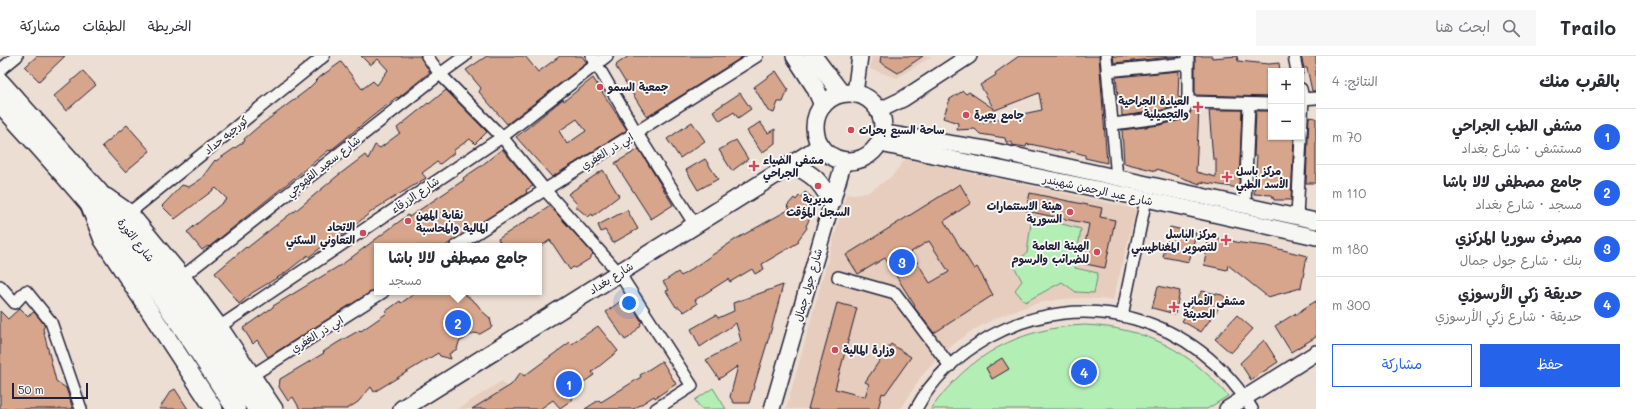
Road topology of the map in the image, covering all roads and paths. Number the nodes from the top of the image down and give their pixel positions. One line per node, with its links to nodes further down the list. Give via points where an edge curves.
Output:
1 (17, 56): 16 (street)
2 (324, 56): 43 (street, كورجيه حداد)
3 (427, 56): 18 (street)
4 (465, 56): 18 (street, شارع سعيد القهوجي)
5 (607, 56): 14 (street, شارع الزرقاء)
6 (757, 56): 30 (street, ابي ذر الغفري)
7 (796, 56): 27 (main road)
8 (813, 56): 20 (main road)
9 (860, 56): 20 (main road)
10 (969, 56): 28 (main road, via 903,99)
11 (1106, 56): 17 (street)
12 (1294, 56): 15 (street)
13 (1188, 59): 17 (street); 23 (street)
14 (595, 60): 30 (street); 31 (street, شارع الزرقاء)
15 (1296, 68)
16 (0, 70)
17 (1107, 71): 29 (street)
18 (440, 74): 31 (street); 50 (street, شارع سعيد القهوجي)
19 (0, 82): 39 (highway, شارع الثورة)
20 (848, 93): 27 (main road, via 831,97); 28 (main road, via 863,95 873,101)
21 (1304, 95): 22 (street)
22 (1316, 98)
23 (1188, 102): 25 (street); 29 (street, via 1183,112)
24 (0, 104): 39 (highway, شارع الثورة)
25 (1249, 104): 26 (street); 42 (street)
26 (1268, 104)
27 (823, 105): 34 (main road, via 817,114 815,125 816,136)
28 (880, 110): 32 (main road, via 884,121)
29 (1113, 124): 37 (street)
30 (636, 132): 38 (street, ابي ذر الغفري); 46 (street)
31 (502, 137): 38 (street); 55 (street, شارع الزرقاء)
32 (882, 138): 35 (main road, via 872,153 862,159); 37 (main road, شارع عبد الرحمن شهبندر, via 986,149); 40 (main road, شارع عبد الرحمن شهبندر)
33 (1301, 140): 44 (street)
34 (821, 146): 35 (main road, via 829,155); 36 (main road, شارع بغداد)
35 (844, 161): 41 (main road, شارع جول جمال)
36 (792, 164): 41 (main road, via 812,175); 46 (main road, شارع بغداد)
37 (1117, 178): 42 (main road, شارع عبد الرحمن شهبندر)
38 (545, 190): 48 (street, ابي ذر الغفري); 49 (street)
39 (93, 196): 43 (main road); 60 (main road, via 103,240); 62 (highway, شارع الثورة, via 115,235 180,323); 63 (highway, شارع الثورة, via 197,319)
40 (1146, 199): 47 (main road, شارع عبد الرحمن شهبندر); 54 (street)
41 (832, 202): 67 (main road, شارع جول جمال)
42 (1245, 205): 44 (main road, شارع عبد الرحمن شهبندر)
43 (129, 213): 50 (main road)
44 (1297, 217): 45 (main road, شارع عبد الرحمن شهبندر)
45 (1316, 221)
46 (695, 225): 49 (main road, شارع بغداد)
47 (1316, 237)
48 (461, 243)
49 (619, 273): 65 (main road, شارع بغداد); 66 (street, via 692,386)
50 (182, 277): 55 (main road)
51 (838, 277): 57 (street, via 895,294)
52 (0, 286): 61 (street, via 15,303 26,291 51,322)
53 (379, 295): 58 (street, ابي ذر الغفري)
54 (1122, 316): 57 (street, via 1086,312 1063,313 1020,323 980,342); 59 (street, via 1150,323 1190,343 1224,371)
55 (219, 327): 58 (main road)
56 (1316, 353): 59 (main road)
57 (950, 366): 68 (street, via 931,386)
58 (251, 376): 64 (main road)
59 (1248, 403): 69 (main road)
60 (209, 407)
61 (81, 409)
62 (236, 409)
63 (257, 409)
64 (274, 409)
65 (402, 409)
66 (656, 409)
67 (772, 409)
68 (916, 409)
69 (1227, 409)

